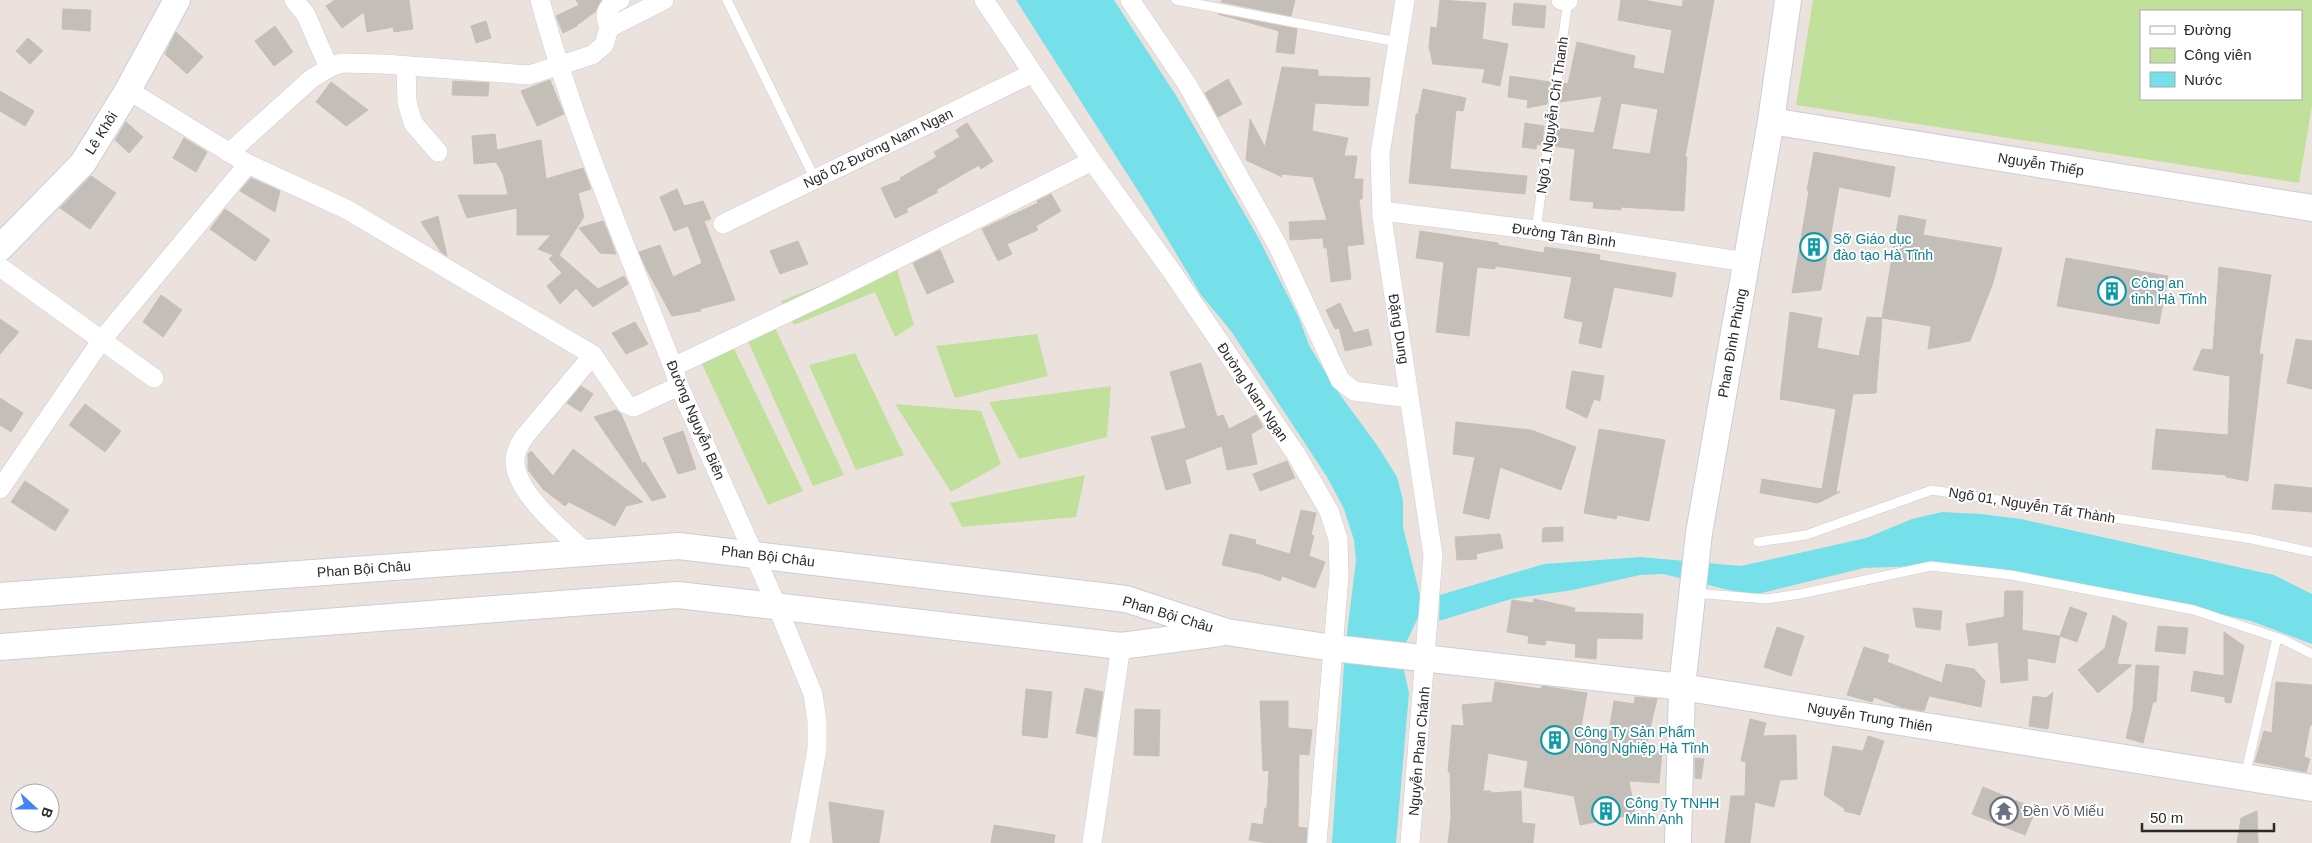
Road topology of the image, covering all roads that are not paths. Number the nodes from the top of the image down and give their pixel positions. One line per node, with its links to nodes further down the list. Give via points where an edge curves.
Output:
1 (177, 0): 19 (street, Lê Khôi)
2 (294, 0): 17 (street, via 306,15)
3 (540, 0): 15 (street, Đường Nguyễn Biên)
4 (620, 0): 13 (street, via 606,11 604,18)
5 (664, 0): 13 (street)
6 (727, 0): 25 (lane)
7 (984, 0): 18 (street, Đường Nam Ngạn)
8 (1130, 0): 38 (street, via 1186,84 1278,246 1340,380 1354,391)
9 (1176, 0): 14 (lane)
10 (1405, 0): 14 (street, Đặng Dung)
11 (1565, 0): 29 (lane, Ngõ 1 Nguyễn Chí Thanh)
12 (1788, 0): 20 (street, Phan Đình Phùng)
13 (608, 28): 15 (street, via 604,46 592,55)
14 (1397, 42): 27 (street, Đặng Dung, via 1380,154)
15 (559, 65): 16 (street, via 530,75); 35 (street, Đường Nguyễn Biên, via 588,150)
16 (406, 66): 17 (street, via 341,63); 21 (street, via 407,102 413,123)
17 (329, 68): 22 (street, via 311,79)
18 (1032, 73): 23 (street, Đường Nam Ngạn); 25 (street, Ngõ 02 Đường Nam Ngạn)
19 (128, 90): 22 (street); 30 (street, Lê Khôi, via 82,162)
20 (1771, 121): 26 (street, Nguyễn Thiếp); 31 (street, Phan Đình Phùng)
21 (438, 152)
22 (229, 153): 24 (street)
23 (1092, 161): 35 (street, via 833,292); 51 (street, Đường Nam Ngạn, via 1285,438 1329,511 1338,539)
24 (248, 164): 33 (street); 34 (street, via 346,209)
25 (815, 179): 28 (street, Ngõ 02 Đường Nam Ngạn)
26 (2312, 208)
27 (1382, 211): 29 (street, Đường Tân Bình); 38 (street, Đặng Dung)
28 (723, 224)
29 (1536, 230): 31 (street, Đường Tân Bình)
30 (0, 248)
31 (1746, 262): 44 (street, Phan Đình Phùng)
32 (0, 267): 33 (street)
33 (101, 341): 36 (street); 39 (street)
34 (593, 355): 37 (street, via 626,404 634,407); 41 (street, via 525,436 515,462 521,483 530,496)
35 (673, 367): 37 (street, Đường Nguyễn Biên)
36 (154, 378)
37 (679, 386): 43 (street, Đường Nguyễn Biên)
38 (1409, 398): 53 (street, Đặng Dung, via 1433,556)
39 (0, 489)
40 (1758, 542): 42 (lane, Ngõ 01, Nguyễn Tất Thành, via 1806,535 1932,490 2243,538)
41 (586, 552): 43 (street, Phan Bội Châu, via 679,546); 45 (street, Phan Bội Châu)
42 (2312, 552)
43 (754, 554): 46 (street, Đường Nguyễn Biên); 47 (street, Phan Bội Châu, via 1126,599)
44 (1692, 589): 48 (lane, via 1766,599 1931,566 2011,575 2194,610); 54 (street, Phan Đình Phùng)
45 (0, 596)
46 (777, 606): 49 (street, Phan Bội Châu); 50 (street, Phan Bội Châu, via 678,595); 57 (street, Đường Nguyễn Biên, via 813,694 817,722 817,749)
47 (1227, 632): 49 (street, Phan Bội Châu); 51 (street, Nguyễn Trung Thiên)
48 (2277, 638): 52 (lane); 55 (lane)
49 (1121, 646): 58 (street)
50 (0, 647)
51 (1334, 648): 53 (street, Nguyễn Trung Thiên); 59 (street, Đường Nam Ngạn)
52 (2312, 654)
53 (1427, 658): 54 (street, Nguyễn Trung Thiên); 60 (street, Nguyễn Phan Chánh)
54 (1682, 687): 55 (street, Nguyễn Trung Thiên); 61 (street, Phan Đình Phùng)
55 (2244, 778): 56 (street, Nguyễn Trung Thiên)
56 (2312, 788)
57 (800, 843)
58 (1092, 843)
59 (1317, 843)
60 (1410, 843)
61 (1678, 843)

